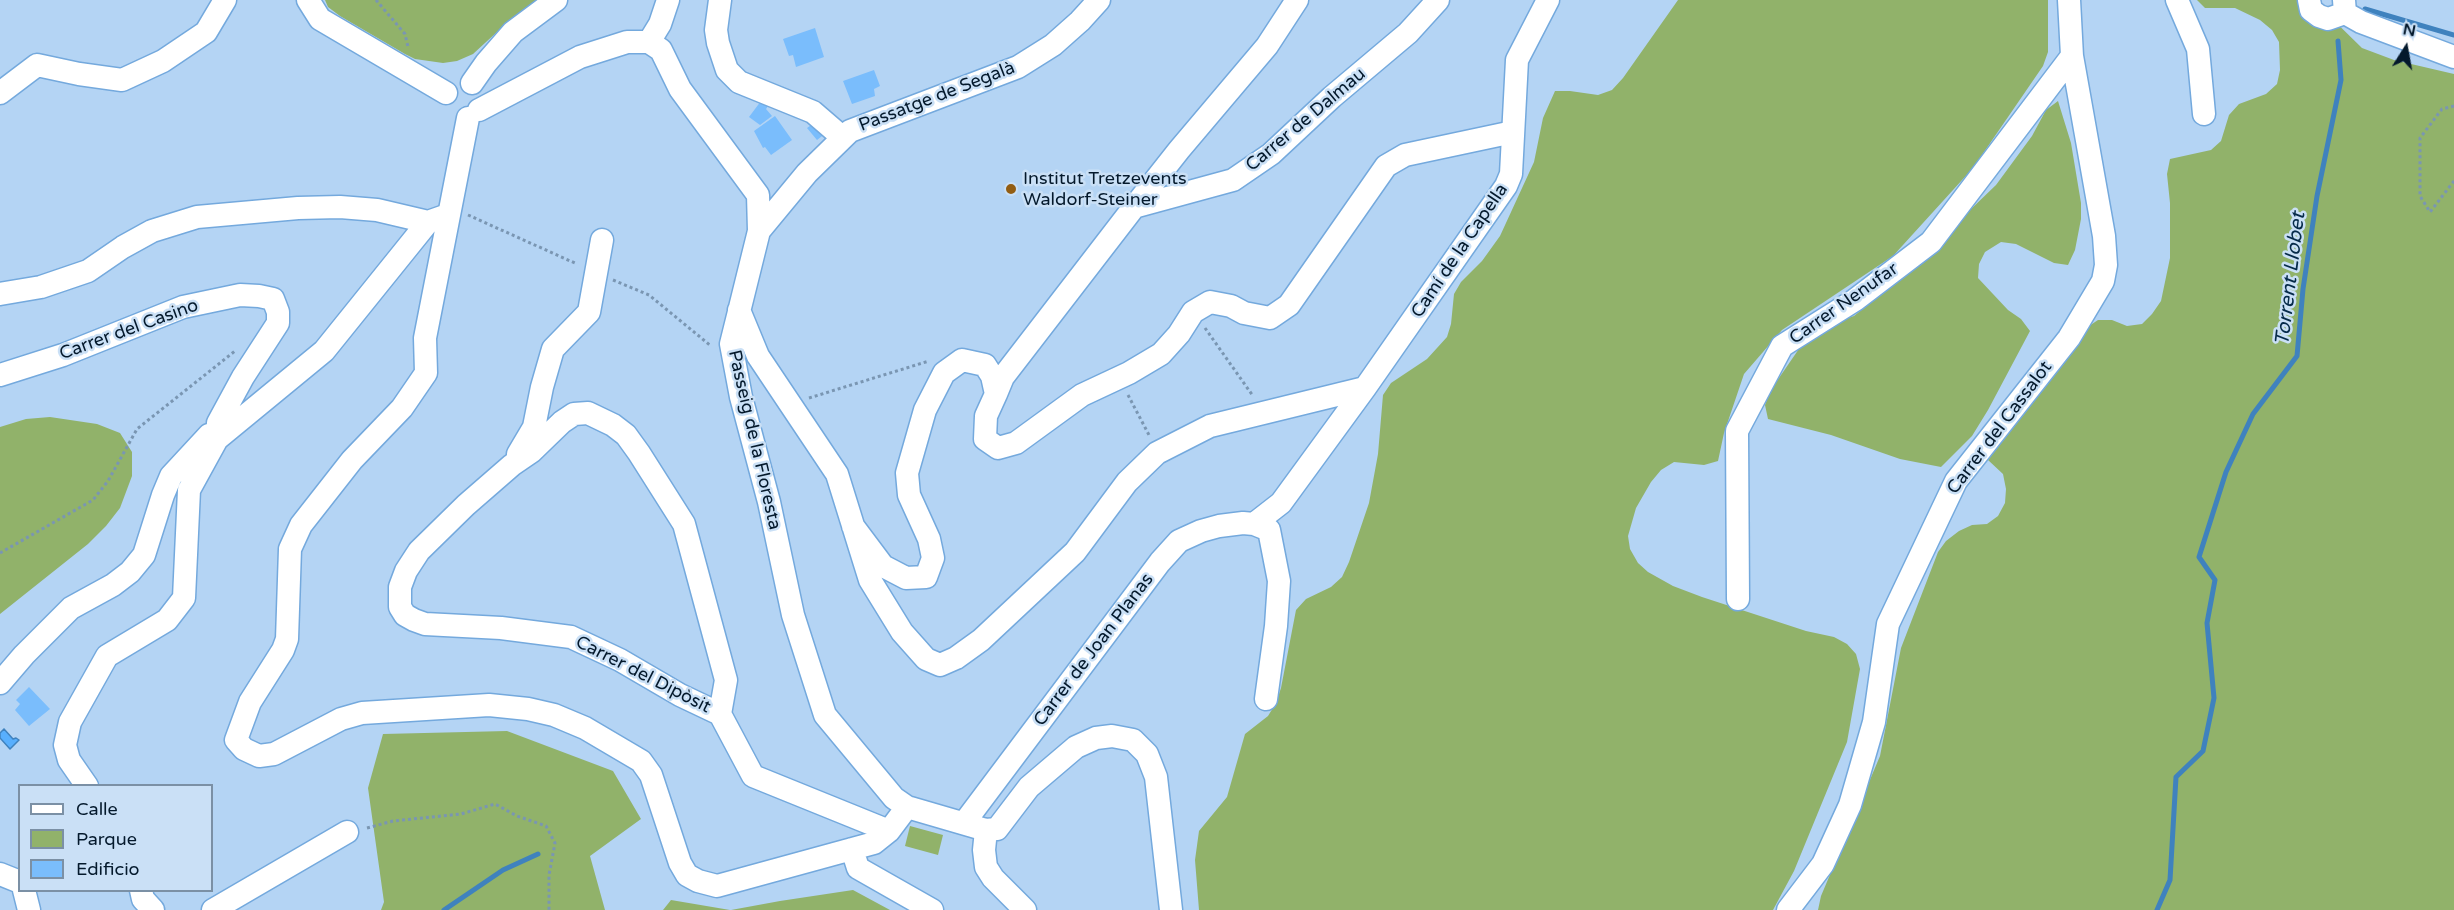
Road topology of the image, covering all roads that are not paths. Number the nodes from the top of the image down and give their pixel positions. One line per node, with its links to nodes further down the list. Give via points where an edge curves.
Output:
1 (225, 0): 18 (street, via 206,32 163,61 122,80 37,65)
2 (308, 0): 19 (street, via 320,19)
3 (556, 0): 17 (street, via 513,32)
4 (668, 0): 14 (street)
5 (720, 0): 23 (street, via 717,37 727,70 739,82 813,112)
6 (1098, 0): 23 (street, Passatge de Segalà, via 1053,45 1018,67 849,130)
7 (1297, 0): 24 (street, via 1267,46)
8 (1438, 0): 24 (street, Carrer de Dalmau, via 1408,33 1271,154 1233,180)
9 (1548, 0): 22 (street, Camí de la Capella, via 1517,60)
10 (2068, 0): 15 (street, Carrer del Cassalot)
11 (2177, 0): 21 (street, via 2198,49)
12 (2309, 0): 13 (street, via 2311,10 2328,18)
13 (2345, 6): 16 (street, via 2361,22)
14 (649, 42): 20 (street, via 627,42 580,57); 26 (street, Passeig de la Floresta, via 661,50 680,89 758,195)
15 (2072, 56): 37 (street, Carrer Nenufar, via 1931,242 1855,300 1782,346 1737,431); 58 (street, Carrer del Cassalot, via 2104,236 2103,281 2068,338 1956,481 1888,624 1875,722 1850,805 1823,864)
16 (2454, 57)
17 (472, 83): 19 (street, via 458,82); 20 (street, via 482,95)
18 (0, 93)
19 (446, 93): 20 (street, via 445,104 451,114)
20 (474, 114): 25 (street)
21 (2204, 114)
22 (1513, 132): 31 (street, Camí de la Capella, via 1511,174 1506,186); 32 (street, via 1405,154 1386,166 1289,304 1270,318 1210,302 1193,312 1161,354 1082,395 1016,443 998,448 985,439 986,416)
23 (842, 137): 26 (street, Passatge de Segalà)
24 (1134, 207): 32 (street, via 1003,377)
25 (438, 219): 28 (street, via 340,207 197,217 152,231 88,271 41,287); 33 (street, via 324,351); 47 (street, via 425,338 426,373 402,408 352,460 301,525 290,549 287,639 250,702 236,740 259,756 274,754 342,719 362,713 489,705 528,709 554,714 641,760 655,784 680,863 687,875 698,881 717,886)
26 (759, 231): 29 (street, Passeig de la Floresta)
27 (602, 240): 34 (street, via 589,312 553,349 534,428)
28 (0, 294)
29 (739, 310): 36 (street, via 758,356 837,474); 42 (street, Passeig de la Floresta, via 731,344 741,397 814,687 825,715 894,798)
30 (0, 375): 33 (street, Carrer del Casino, via 63,355 183,307 240,295 273,299 279,312 278,323 243,377)
31 (1365, 388): 35 (street, Camí de la Capella, via 1281,503); 36 (street, via 1210,426 1157,453 1127,482 1075,552 981,640 940,665 926,659 902,632 870,580)
32 (996, 394): 36 (street, via 986,365 962,360 944,373 925,410 907,472 909,495 929,539 933,558 926,577 906,578 883,566)
33 (218, 431): 38 (street, via 171,476 144,555 130,573 71,608); 41 (street, via 189,490 184,598 167,620 107,656 70,722 65,745 69,760)
34 (512, 465): 40 (street, via 574,414 588,413 613,424 626,435 684,524 726,680); 40 (street, Carrer del Dipòsit, via 419,551 400,587 400,606 405,615 425,624 501,628 577,639)
35 (1254, 524): 39 (street, via 1269,530 1279,581); 43 (street, Carrer de Joan Planas, via 1219,526 1179,542)
36 (853, 526)
37 (1738, 599)
38 (0, 683)
39 (1266, 699)
40 (720, 714): 45 (street, via 753,776)
41 (86, 784)
42 (907, 807): 43 (street); 45 (street)
43 (964, 823): 44 (street)
44 (986, 830): 56 (street, via 986,867); 57 (street, via 997,829 1029,787 1076,747 1112,736 1133,740 1147,754 1156,777)
45 (889, 831): 47 (street, via 874,843)
46 (347, 832): 54 (street)
47 (852, 849): 55 (street, via 858,868)
48 (0, 874): 49 (street)
49 (18, 881)
50 (24, 892): 52 (street)
51 (141, 892): 53 (street)
52 (29, 910)
53 (153, 910)
54 (213, 910)
55 (932, 910)
56 (1025, 910)
57 (1171, 910)
58 (1788, 910)

